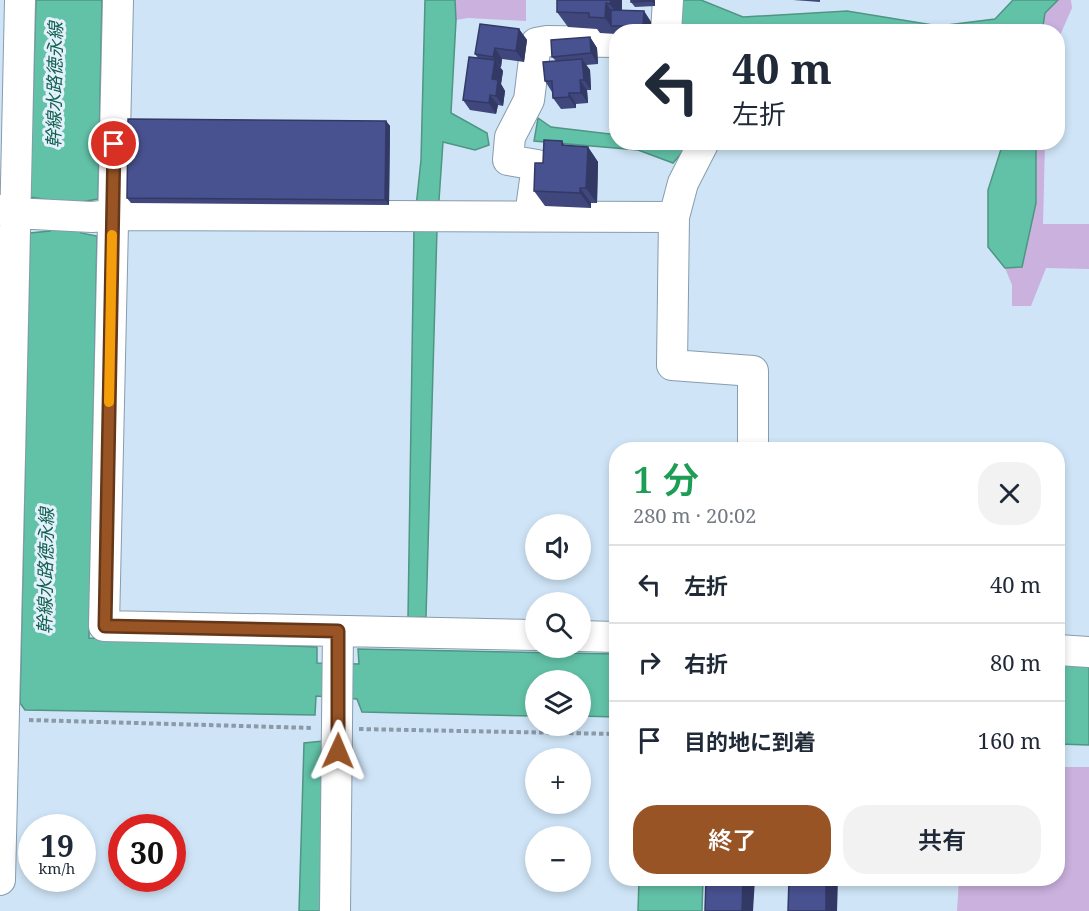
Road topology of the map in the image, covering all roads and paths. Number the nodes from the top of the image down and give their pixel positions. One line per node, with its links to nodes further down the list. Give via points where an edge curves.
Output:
1 (20, 0): 7 (street)
2 (118, 0): 8 (street)
3 (668, 0): 4 (street)
4 (666, 24)
5 (609, 42): 9 (street, via 536,43 529,100 510,137 508,160 537,165)
6 (700, 150): 10 (street, via 683,183)
7 (14, 212): 8 (street); 18 (street)
8 (102, 216): 9 (street); 12 (street, via 105,626)
9 (530, 216): 10 (street)
10 (674, 217): 11 (street, via 672,365 753,371)
11 (753, 442)
12 (338, 631): 13 (street); 19 (street)
13 (525, 635)
14 (591, 636): 15 (street)
15 (609, 637)
16 (1065, 651): 17 (street)
17 (1089, 652)
18 (2, 720): 19 (path); 21 (street)
19 (338, 728): 20 (path); 22 (street)
20 (609, 734)
21 (0, 880)
22 (335, 911)

